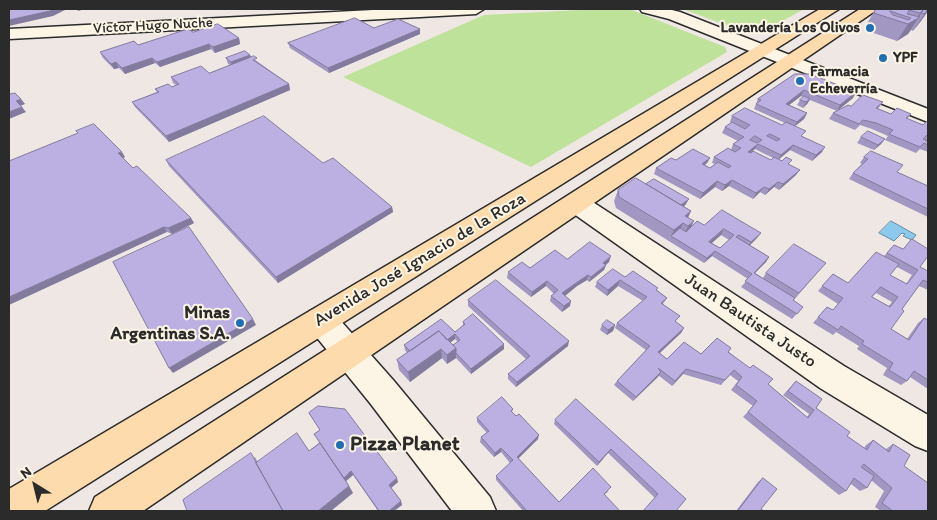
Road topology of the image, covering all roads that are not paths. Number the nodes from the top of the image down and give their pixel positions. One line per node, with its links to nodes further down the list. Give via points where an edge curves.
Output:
1 (448, 9): 2 (street, Víctor Hugo Nuche); 7 (street, Víctor Hugo Nuche)
2 (476, 9)
3 (648, 9): 6 (street)
4 (831, 9): 8 (main road, Avenida José Ignacio de la Roza)
5 (870, 9): 9 (main road, Avenida José Ignacio de la Roza)
6 (669, 12): 8 (street)
7 (9, 34)
8 (763, 50): 9 (street); 12 (main road, Avenida José Ignacio de la Roza)
9 (791, 61): 10 (street); 11 (main road, Avenida José Ignacio de la Roza)
10 (928, 116)
11 (576, 203): 13 (main road, Avenida José Ignacio de la Roza); 14 (street, Juan Bautista Justo, via 832,377)
12 (320, 320): 13 (street); 15 (main road, Avenida José Ignacio de la Roza)
13 (348, 353): 16 (main road, Avenida José Ignacio de la Roza); 17 (street)
14 (928, 434)
15 (9, 510)
16 (109, 511)
17 (476, 511)

